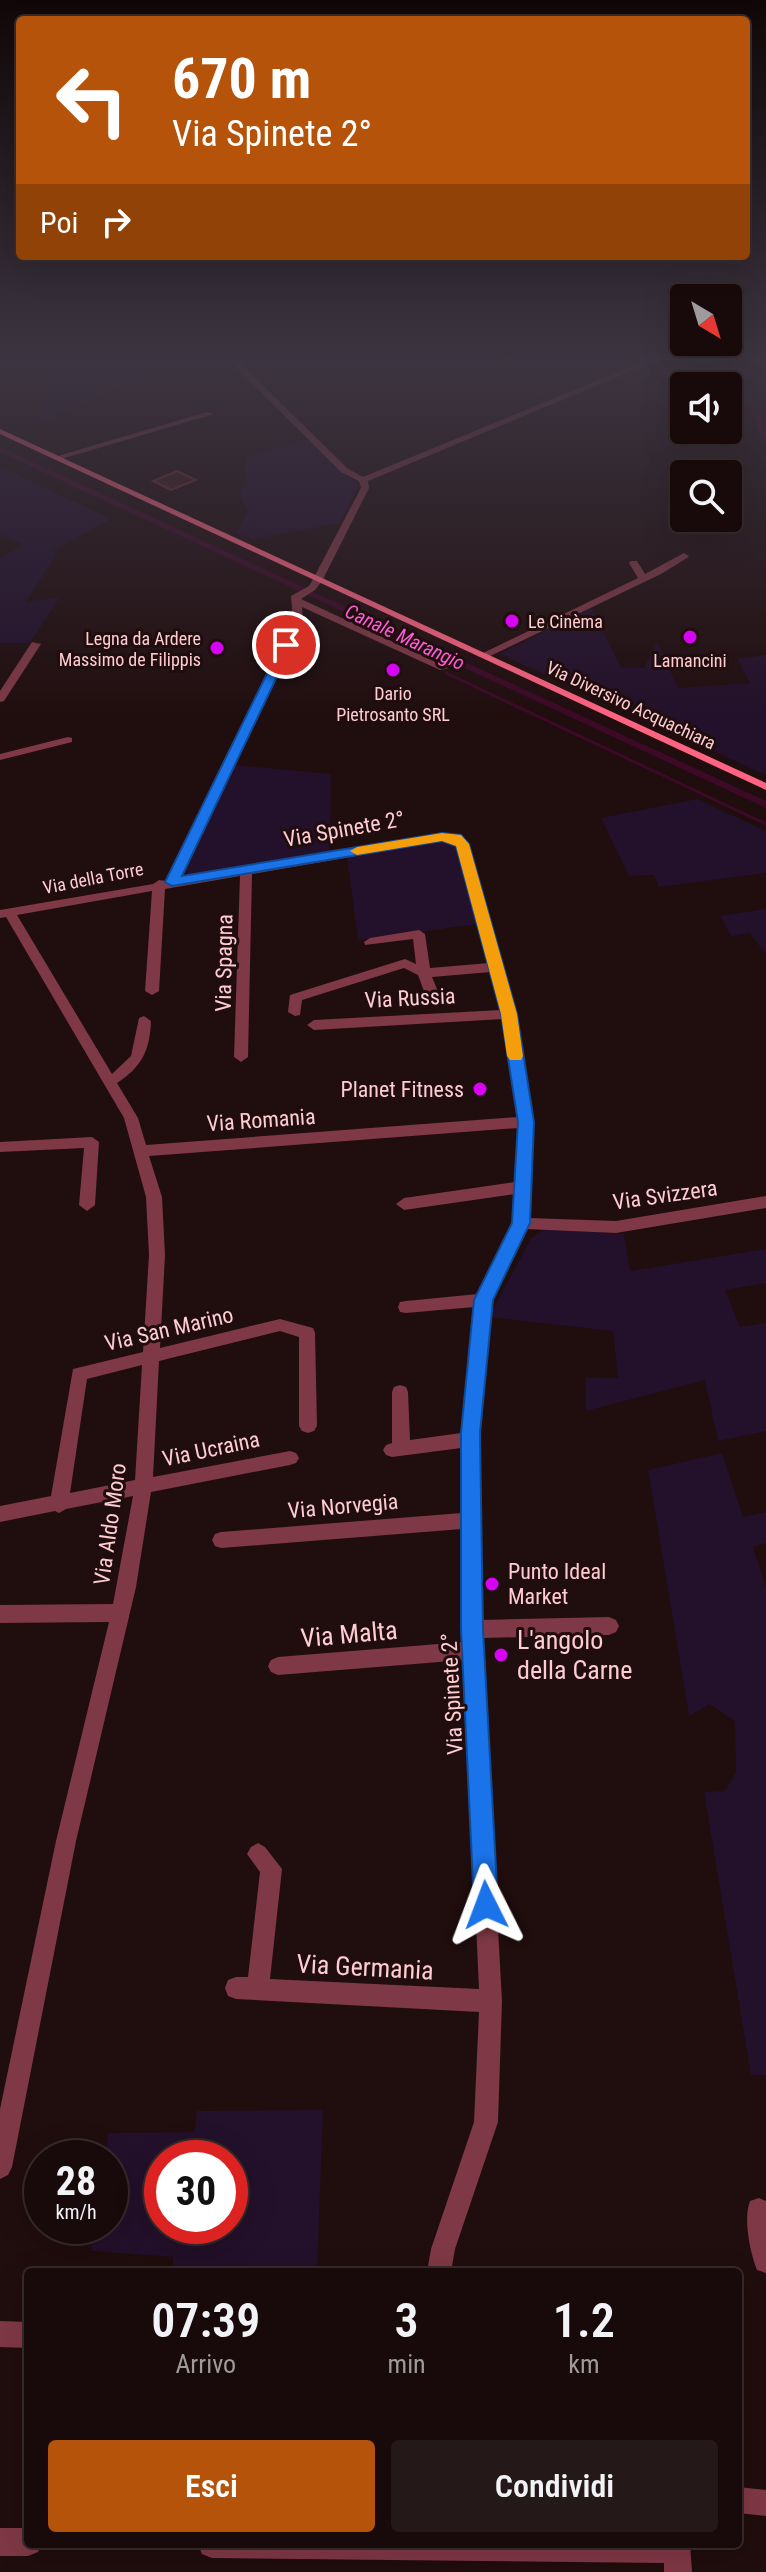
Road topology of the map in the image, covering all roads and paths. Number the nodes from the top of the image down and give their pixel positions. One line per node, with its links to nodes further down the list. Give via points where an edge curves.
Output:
1 (100, 480): 6 (main road, Via Diversivo Acquachiara)
2 (363, 480): 6 (street, via 365,488)
3 (684, 556): 5 (street, Via Diversivo Acquachiara)
4 (634, 563): 5 (street)
5 (643, 579): 9 (street, Via Diversivo Acquachiara)
6 (315, 585): 7 (street); 9 (main road, Via Diversivo Acquachiara)
7 (297, 598): 10 (street); 17 (street, Via della Torre, via 298,621)
8 (36, 644): 11 (street)
9 (482, 656): 15 (main road, Via Diversivo Acquachiara)
10 (444, 668)
11 (4, 687): 12 (street)
12 (0, 699)
13 (68, 740): 14 (street)
14 (0, 757)
15 (766, 787)
16 (246, 870): 17 (street, Via Spinete 2°); 20 (street, Via Spinete 2°, via 456,838 463,844); 28 (street, Via Spagna)
17 (165, 883): 18 (street, Via della Torre); 22 (street)
18 (5, 913): 29 (street, Via Aldo Moro)
19 (370, 942): 21 (street, via 419,934)
20 (497, 967): 21 (street); 25 (street, Via Spinete 2°)
21 (424, 973): 23 (street); 24 (street, via 405,963 295,998)
22 (152, 991)
23 (432, 994)
24 (295, 1012)
25 (509, 1014): 27 (street, Via Russia); 30 (street, Via Spinete 2°)
26 (144, 1021): 29 (street, via 143,1047 135,1065)
27 (314, 1025)
28 (241, 1057)
29 (109, 1082): 32 (street, Via Aldo Moro)
30 (526, 1122): 32 (street, Via Romania); 33 (street, Via Spinete 2°)
31 (0, 1147): 36 (street, via 92,1142)
32 (143, 1151): 40 (street, Via Aldo Moro, via 154,1197 157,1255)
33 (522, 1187): 35 (street); 37 (street, Via Spinete 2°)
34 (766, 1202): 37 (street, Via Svizzera, via 616,1227)
35 (404, 1204)
36 (87, 1205)
37 (521, 1223): 38 (street, Via Spinete 2°)
38 (483, 1300): 39 (street); 43 (street, Via Spinete 2°)
39 (406, 1307)
40 (149, 1359): 42 (street, Via San Marino, via 280,1325 307,1333); 45 (street, Via Aldo Moro); 46 (street, Via San Marino, via 79,1374)
41 (400, 1392): 43 (street, via 397,1449)
42 (308, 1426)
43 (470, 1439): 48 (street, Via Spinete 2°)
44 (290, 1458): 45 (street, Via Ucraina)
45 (143, 1488): 46 (street, Via Ucraina); 50 (street, Via Aldo Moro)
46 (59, 1505): 47 (street, Via Ucraina)
47 (0, 1514)
48 (470, 1520): 49 (street, Via Norvegia); 53 (street, Via Spinete 2°)
49 (221, 1540)
50 (120, 1613): 51 (street); 58 (street, Via Aldo Moro, via 66,1841)
51 (0, 1614)
52 (609, 1626): 53 (street)
53 (472, 1629): 54 (street, Via Spinete 2°)
54 (473, 1650): 55 (street, Via Malta); 57 (street, Via Spinete 2°)
55 (278, 1666)
56 (258, 1854): 57 (street, Via Germania, via 271,1869 247,1989)
57 (491, 2001): 61 (street, Via Spinete 2°, via 486,2122)
58 (0, 2167)
59 (759, 2210): 60 (street)
60 (766, 2261)
61 (440, 2268)
62 (0, 2334): 63 (street)
63 (24, 2335)
64 (742, 2500): 65 (street)
65 (766, 2503)
66 (0, 2542): 67 (street)
67 (24, 2542)
68 (627, 2548): 69 (street)
69 (677, 2555)

